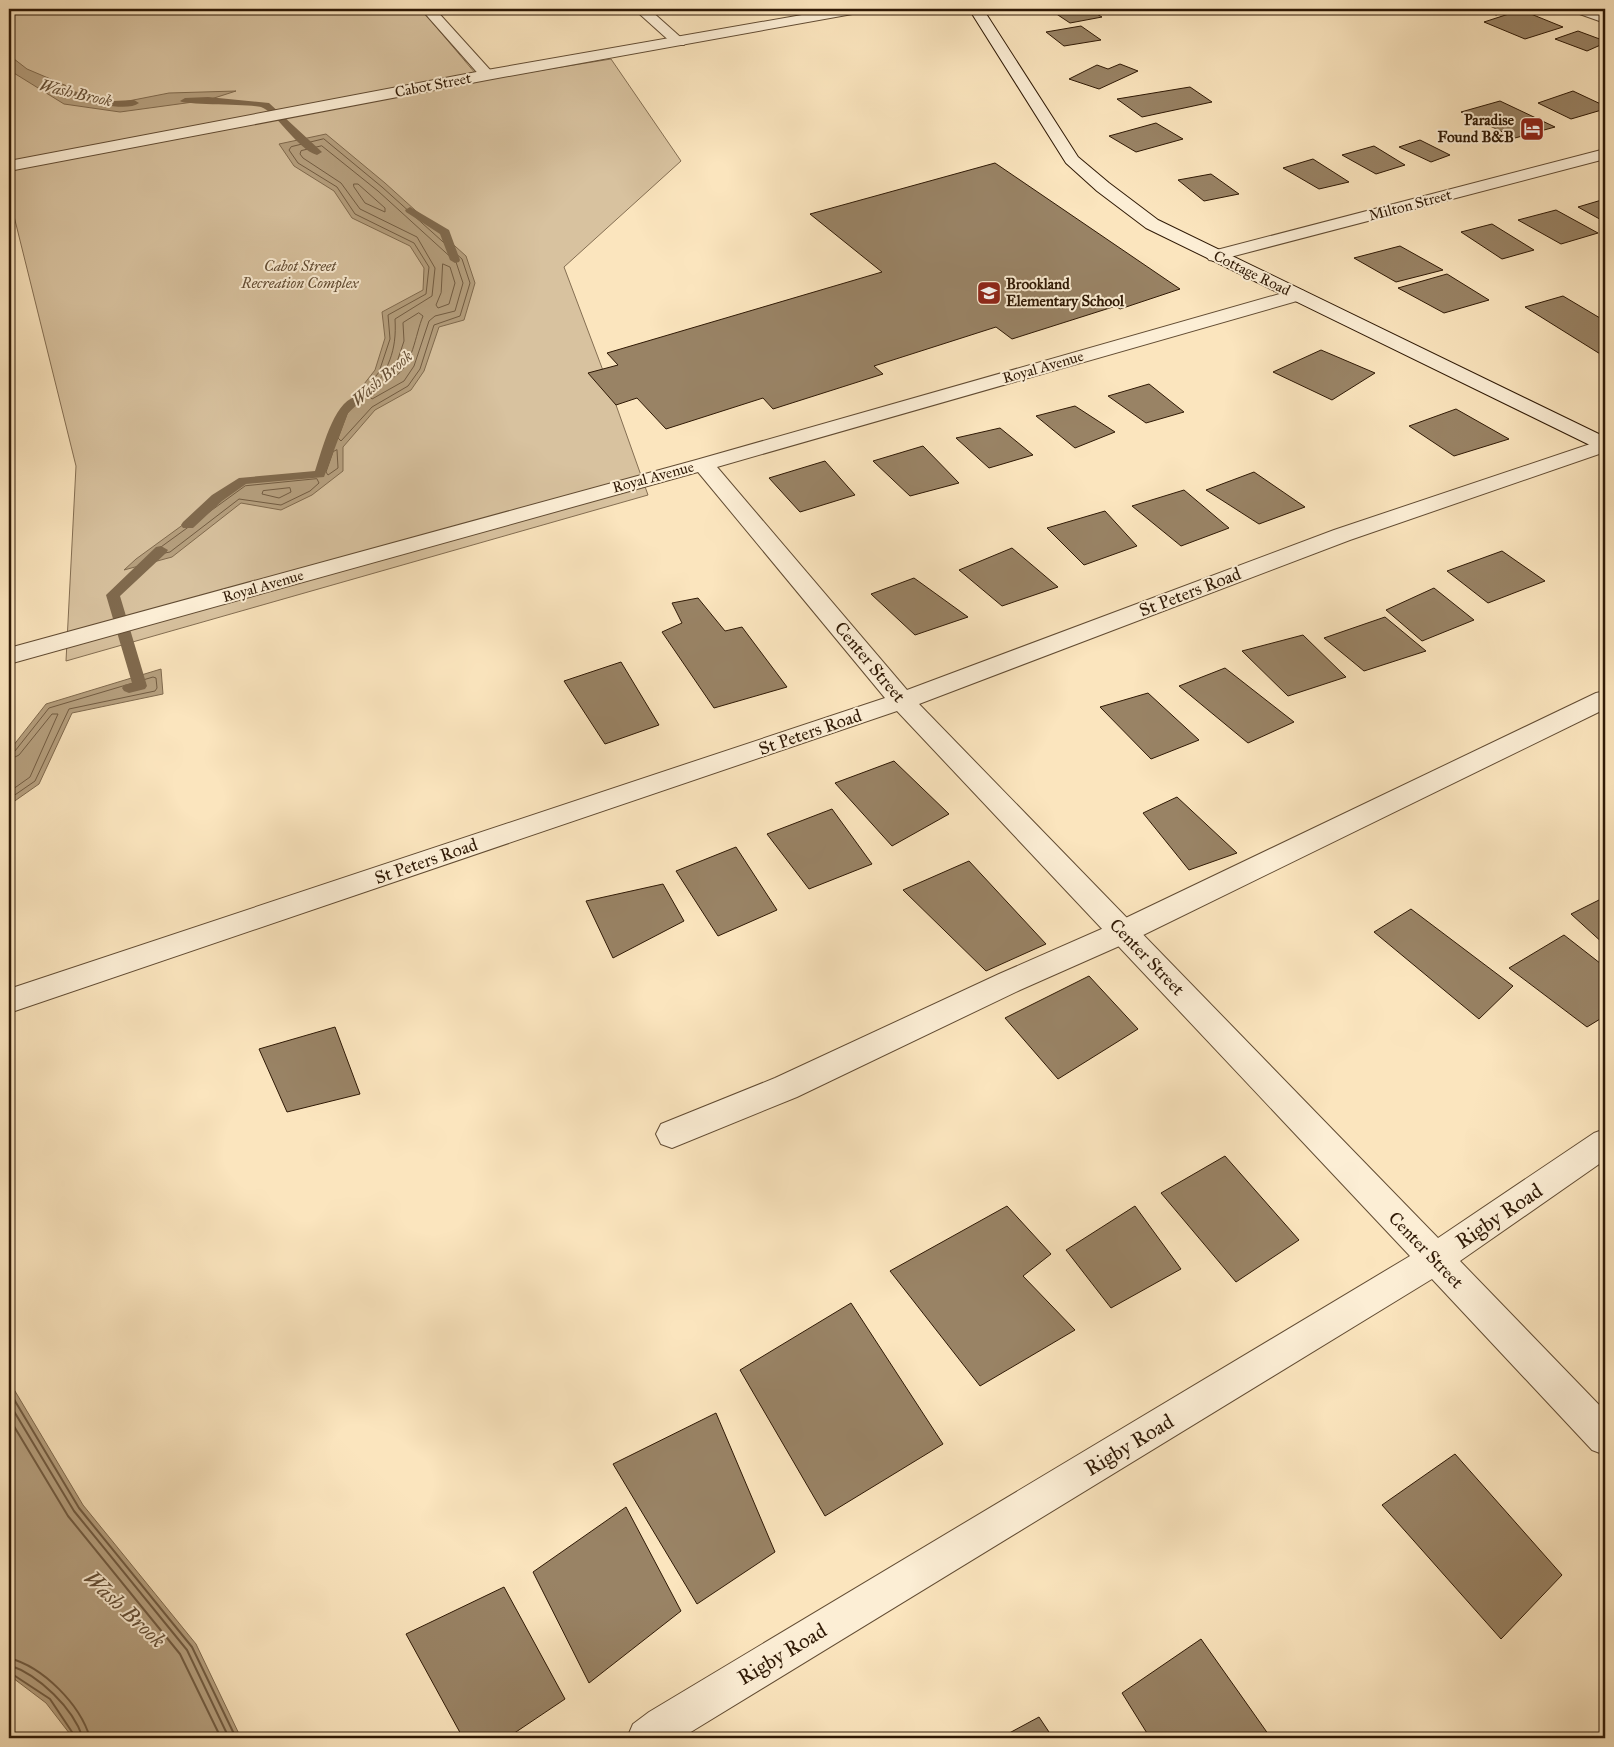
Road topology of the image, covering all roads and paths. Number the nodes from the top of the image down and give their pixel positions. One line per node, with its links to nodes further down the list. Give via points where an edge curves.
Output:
1 (428, 9): 8 (street)
2 (641, 9): 7 (street)
3 (858, 9): 7 (street, Cabot Street)
4 (976, 9): 11 (street, Cottage Road, via 1072,160 1152,224)
5 (1579, 9): 6 (street)
6 (1605, 19)
7 (678, 42): 8 (street, Cabot Street)
8 (487, 75): 10 (street, Cabot Street)
9 (1605, 154): 11 (street, Milton Street)
10 (9, 166)
11 (1216, 256): 12 (street, Cottage Road)
12 (1297, 295): 13 (street, Cottage Road); 14 (street, Royal Avenue)
13 (1605, 445): 17 (street, St Peters Road, via 1342,535)
14 (703, 464): 15 (street, Royal Avenue); 17 (street, Center Street)
15 (9, 656)
16 (1605, 699): 18 (street)
17 (902, 701): 18 (street, Center Street); 19 (street, St Peters Road)
18 (1123, 932): 20 (street, via 1055,959 799,1081 705,1123); 22 (street, Center Street)
19 (9, 1001)
20 (672, 1134)
21 (1605, 1144): 22 (street, Rigby Road)
22 (1435, 1259): 23 (street, Center Street); 24 (street, Rigby Road)
23 (1605, 1437)
24 (647, 1738)

